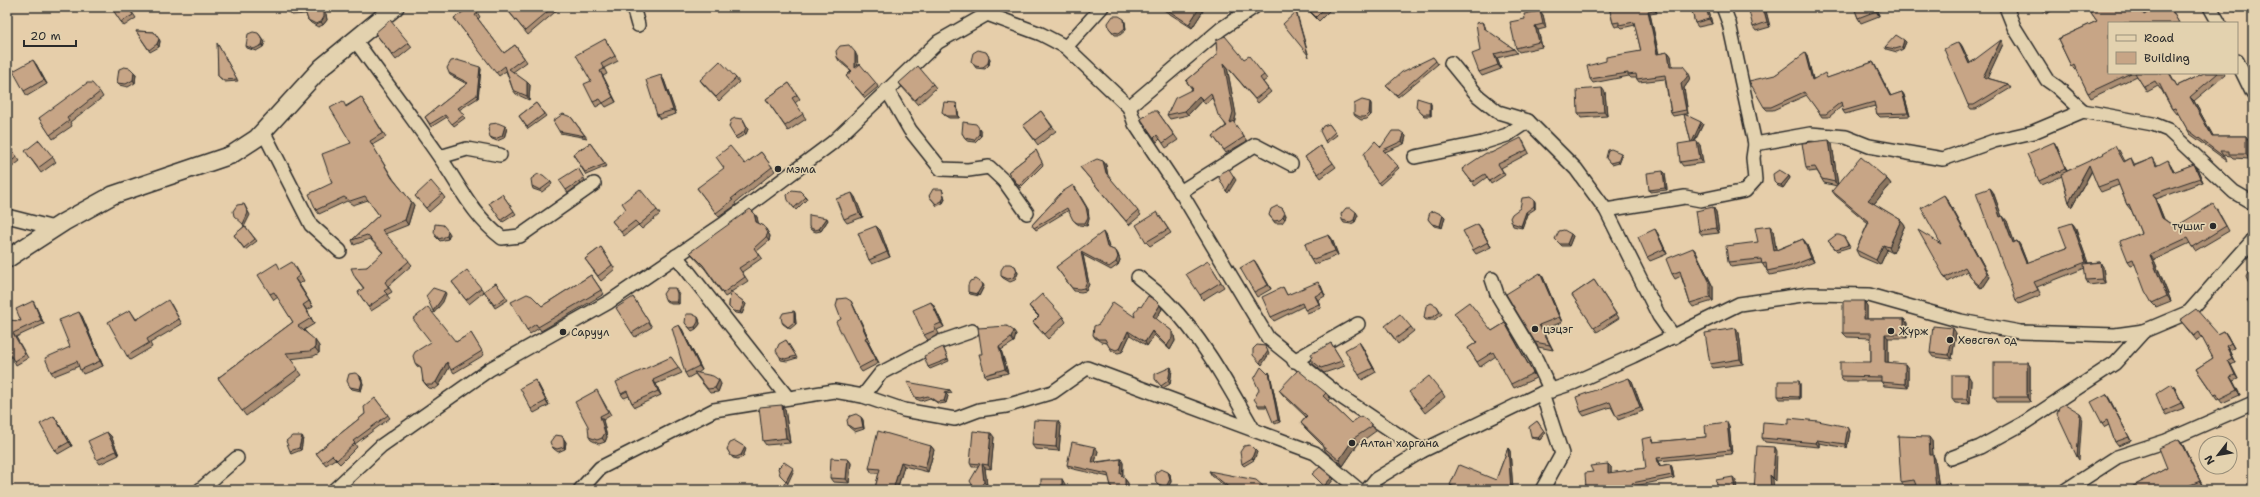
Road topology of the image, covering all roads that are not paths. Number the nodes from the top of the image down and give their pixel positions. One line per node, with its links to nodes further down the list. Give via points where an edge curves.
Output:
1 (395, 7): 11 (street)
2 (633, 7): 10 (street)
3 (1102, 7): 12 (street)
4 (1254, 7): 17 (street, via 1221,29)
5 (1723, 7): 21 (street, via 1729,23)
6 (2006, 7): 18 (street, via 2014,27 2047,80)
7 (2210, 7): 9 (street)
8 (985, 10): 12 (street); 15 (street, via 938,42)
9 (2218, 22)
10 (638, 25)
11 (355, 40): 20 (street, via 322,67); 23 (street)
12 (1066, 47): 17 (street)
13 (1451, 63): 19 (street, via 1478,96 1498,112)
14 (2238, 63): 16 (street)
15 (887, 90): 30 (street, via 910,130 941,169 968,170 989,167 1005,182); 35 (street, via 832,143 725,223)
16 (2253, 94)
17 (1129, 107): 27 (street, via 1135,124)
18 (2083, 111): 21 (street, via 2033,132 1994,141 1944,159 1869,146 1846,137 1810,134); 28 (street, via 2153,124 2168,130 2234,192)
19 (1528, 121): 24 (street, via 1507,135 1482,143); 29 (street, via 1576,169)
20 (263, 131): 32 (street, via 231,155 113,195); 34 (street, via 311,225)
21 (1755, 144): 29 (street, via 1755,180 1745,191 1701,200 1685,197)
22 (500, 155): 23 (street, via 467,149)
23 (440, 157): 26 (street, via 466,200 482,220 502,238 520,236)
24 (1415, 157)
25 (1291, 164): 27 (street, via 1255,145)
26 (594, 184)
27 (1180, 192): 43 (street, via 1268,338)
28 (2253, 203)
29 (1606, 210): 42 (street, via 1659,316)
30 (1027, 213)
31 (7, 216): 32 (street)
32 (54, 228): 36 (street)
33 (2253, 240): 41 (street, via 2189,312)
34 (340, 251)
35 (676, 256): 46 (street); 53 (street, via 610,302 490,369 381,446)
36 (7, 260)
37 (1138, 277): 48 (street, via 1167,302 1201,344)
38 (1492, 279): 44 (street, via 1497,294 1536,359)
39 (1358, 324): 43 (street)
40 (972, 331): 45 (street, via 940,342 881,373)
41 (2144, 331): 42 (street, via 2115,335 2020,332 1961,321 1869,295 1809,294 1739,304); 51 (street, via 2115,363 2024,423 1980,447)
42 (1674, 338): 44 (street, via 1573,383)
43 (1294, 361): 49 (street, via 1353,405)
44 (1546, 392): 49 (street); 57 (street, via 1562,454)
45 (863, 396): 46 (street, via 834,390); 48 (street, via 904,410 955,419 979,410 1006,406 1053,392 1087,368)
46 (788, 398): 54 (street, via 714,410 600,468)
47 (2253, 403): 58 (street, via 2166,440 2116,457)
48 (1253, 429): 55 (street, via 1316,453)
49 (1422, 451): 56 (street, via 1376,479)
50 (237, 458): 52 (street)
51 (1951, 458)
52 (200, 490)
53 (334, 490)
54 (580, 490)
55 (1359, 490)
56 (1367, 490)
57 (1542, 490)
58 (2066, 490)

